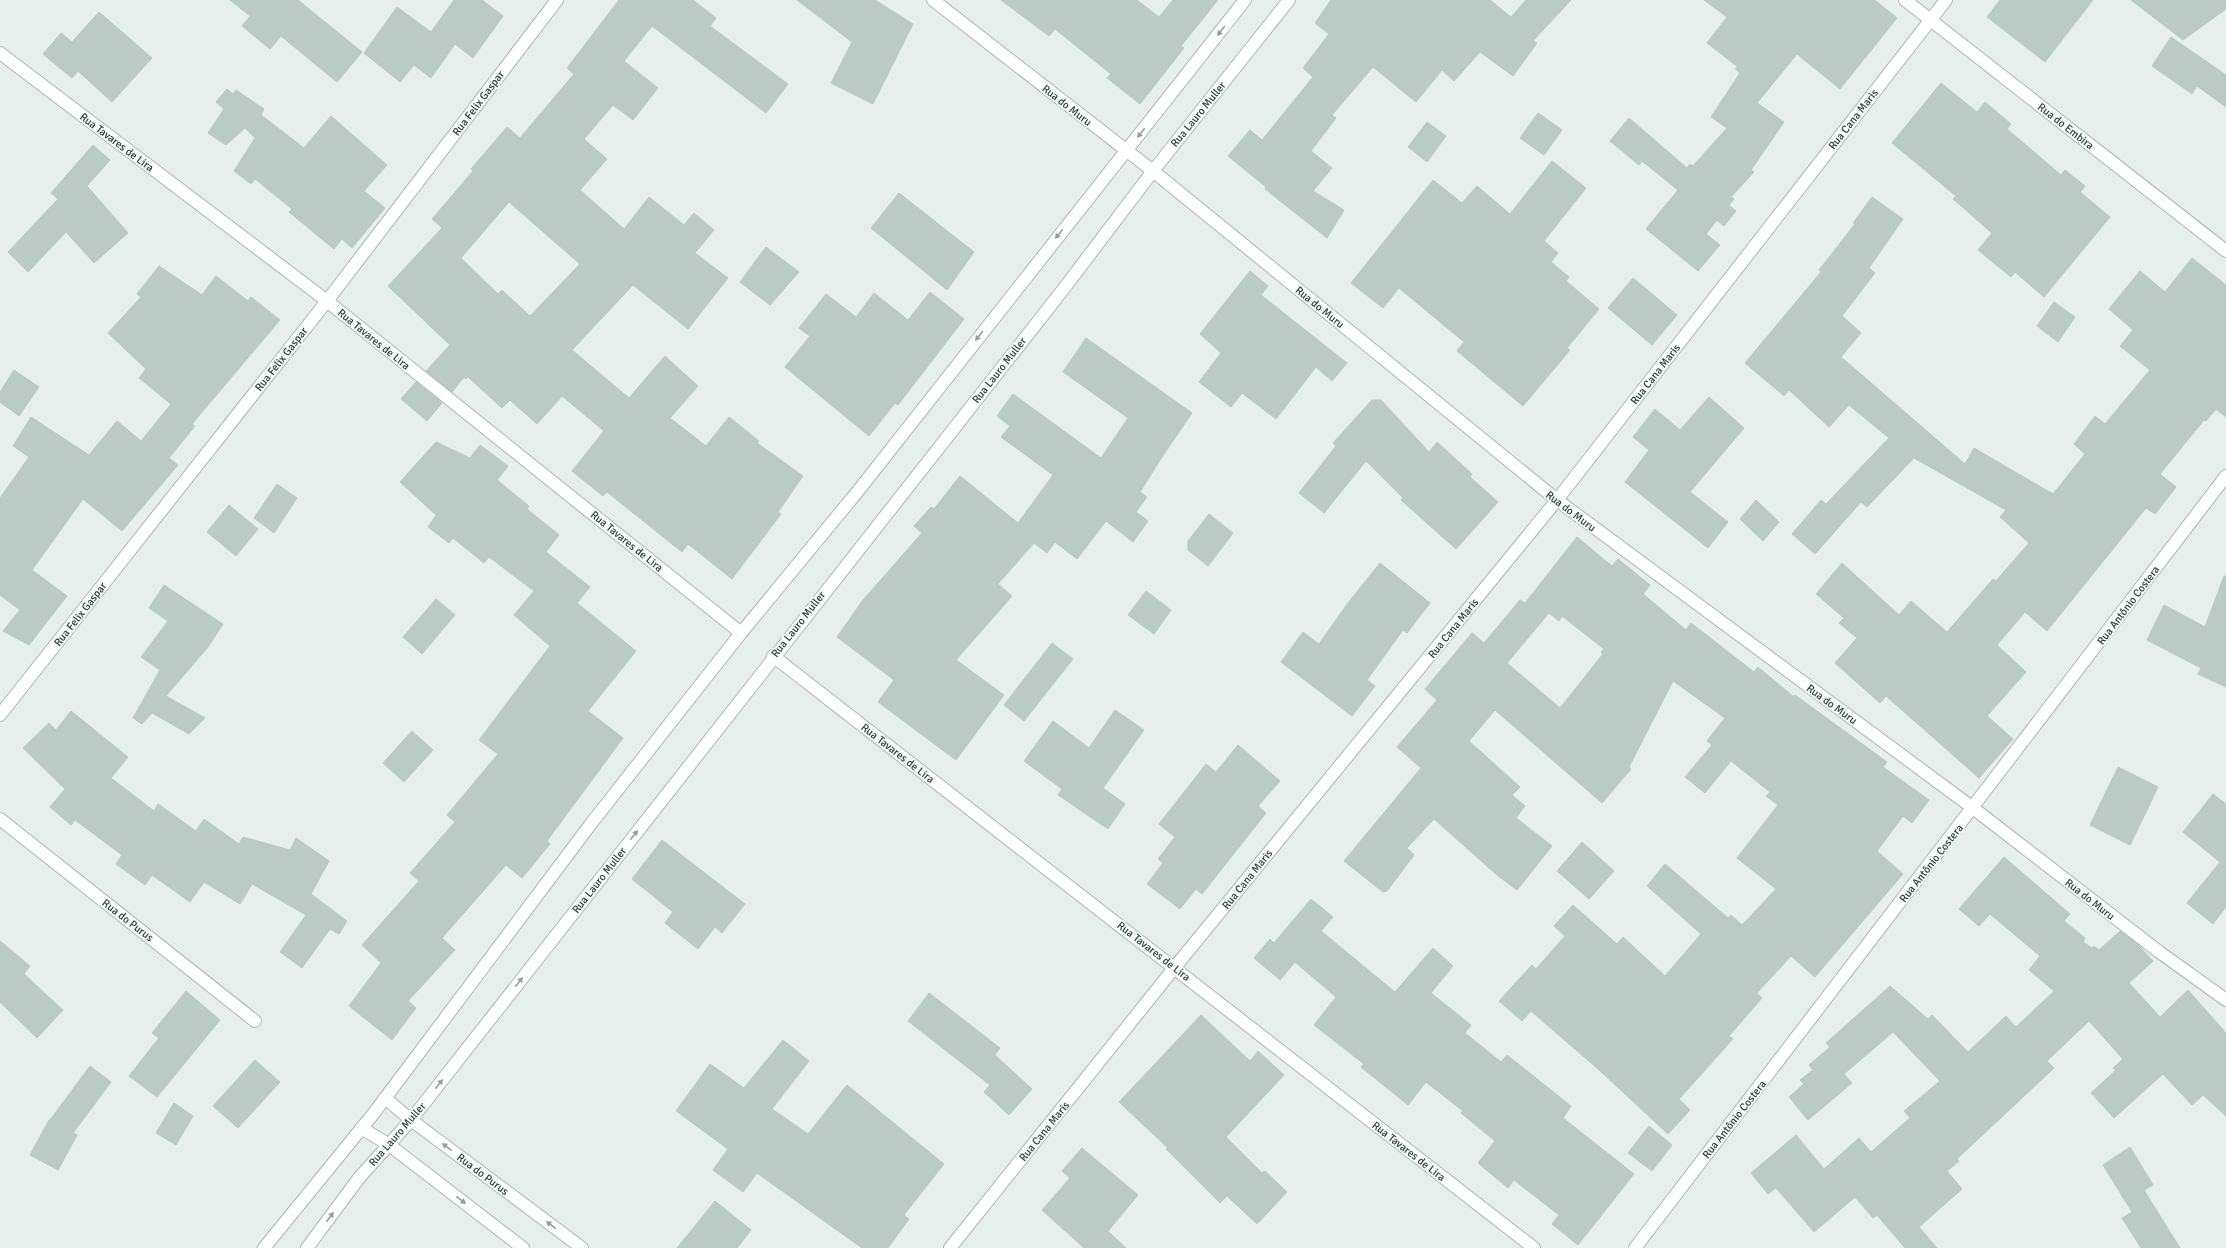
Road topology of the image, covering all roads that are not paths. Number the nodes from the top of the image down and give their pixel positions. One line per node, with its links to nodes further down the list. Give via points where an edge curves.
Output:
1 (557, 0): 12 (street, Rua Felix Gaspar)
2 (933, 0): 9 (street, Rua do Muru)
3 (1245, 0): 9 (street, one-way to 9)
4 (1289, 0): 10 (street, Rua Lauro Muller)
5 (1905, 0): 7 (street, Rua do Embira)
6 (1946, 0): 7 (street, Rua Cana Maris)
7 (1931, 19): 11 (street, Rua do Embira); 14 (street, Rua Cana Maris)
8 (0, 53): 12 (street, Rua Tavares de Lira)
9 (1127, 152): 10 (street, Rua do Muru); 15 (street, one-way to 15, via 1036,262 858,491)
10 (1153, 171): 14 (street, Rua do Muru); 16 (street, Rua Lauro Muller, via 1062,291)
11 (2226, 251)
12 (327, 301): 15 (street, Rua Tavares de Lira); 17 (street, Rua Felix Gaspar)
13 (2226, 476): 18 (street, Rua Antônio Costera)
14 (1557, 500): 18 (street, Rua do Muru); 20 (street, Rua Cana Maris)
15 (741, 633): 23 (street, via 590,824)
16 (773, 656): 20 (street, Rua Tavares de Lira); 24 (street, Rua Lauro Muller, one-way to 16)
17 (0, 715)
18 (1973, 808): 21 (street, Rua do Muru, via 2158,951); 33 (street, Rua Antônio Costera)
19 (0, 819): 22 (street, Rua do Purus)
20 (1175, 967): 31 (street, Rua Cana Maris); 32 (street, Rua Tavares de Lira)
21 (2226, 1000)
22 (255, 1021)
23 (385, 1098): 24 (street, Rua do Purus); 25 (street)
24 (411, 1120): 26 (street, Rua Lauro Muller); 30 (street, Rua do Purus, one-way to 24)
25 (361, 1128): 26 (street); 27 (street)
26 (388, 1144): 28 (street, Rua Lauro Muller, one-way to 26); 29 (street, one-way to 29)
27 (264, 1248)
28 (307, 1248)
29 (523, 1248)
30 (582, 1248)
31 (950, 1248)
32 (1534, 1248)
33 (1635, 1248)

